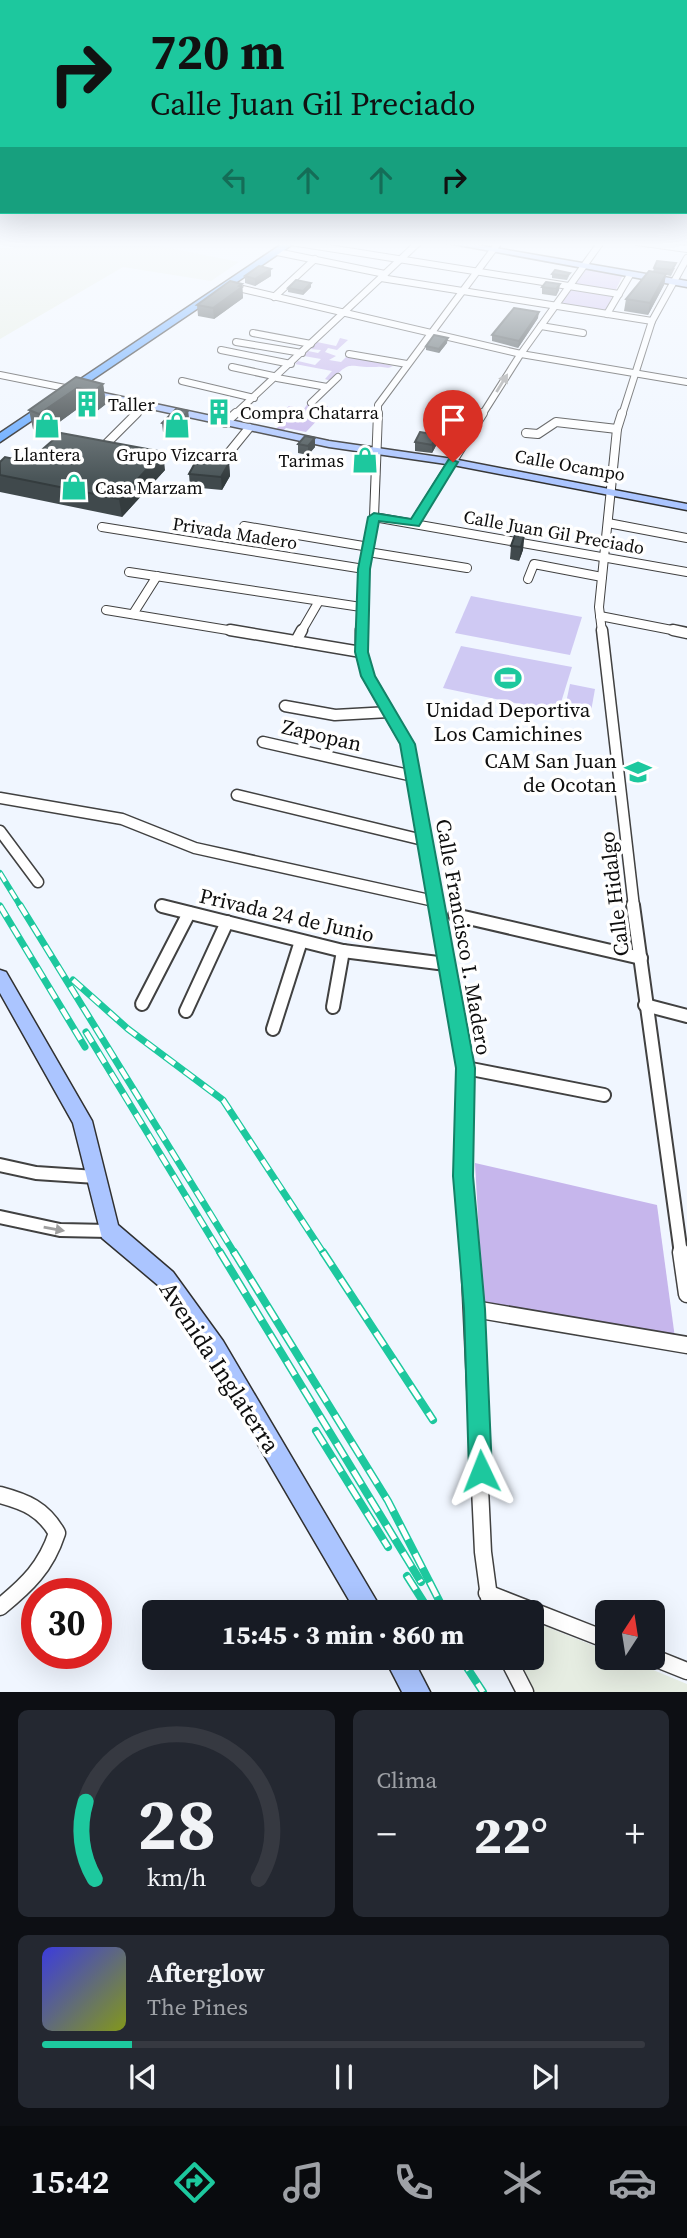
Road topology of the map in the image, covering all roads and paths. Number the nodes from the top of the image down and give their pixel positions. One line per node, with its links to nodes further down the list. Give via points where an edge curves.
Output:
1 (170, 321): 28 (main road)
2 (173, 321): 28 (main road)
3 (335, 321): 13 (street)
4 (372, 321): 11 (street)
5 (438, 321): 11 (street, Calle Francisco I. Madero)
6 (545, 321): 8 (street)
7 (652, 321): 22 (street, Calle Hidalgo)
8 (541, 326): 10 (street); 17 (street)
9 (253, 333): 13 (street)
10 (583, 333)
11 (428, 334): 17 (street); 19 (street, Calle Francisco I. Madero)
12 (236, 342): 15 (street)
13 (311, 344): 15 (street)
14 (221, 350): 18 (street)
15 (302, 353): 18 (street)
16 (349, 354): 19 (street)
17 (521, 354): 22 (street); 40 (street, one-way to 17)
18 (291, 364): 23 (street)
19 (407, 364): 38 (street, Calle Francisco I. Madero, via 378,405)
20 (232, 367): 23 (street)
21 (0, 375): 28 (street)
22 (634, 375): 26 (street); 34 (street, Calle Hidalgo)
23 (277, 377): 27 (street); 29 (street)
24 (338, 377): 27 (street)
25 (182, 381): 29 (street)
26 (687, 382)
27 (327, 387): 30 (street)
28 (68, 391): 31 (street, Calle Ocampo); 36 (main road)
29 (254, 398): 32 (street)
30 (311, 403)
31 (145, 405): 32 (street, Calle Ocampo); 37 (street)
32 (225, 423): 33 (street, Calle Ocampo)
33 (249, 428): 38 (street, Calle Ocampo); 39 (street)
34 (617, 429): 35 (street, via 556,422 538,434); 41 (street, Calle Hidalgo)
35 (526, 433)
36 (0, 438)
37 (104, 446)
38 (378, 450): 40 (street, Calle Ocampo); 43 (street, Calle Francisco I. Madero)
39 (227, 454)
40 (453, 462): 41 (street, Calle Ocampo); 44 (street)
41 (611, 490): 42 (street, Calle Ocampo); 45 (street, Calle Hidalgo)
42 (687, 507)
43 (374, 517): 44 (street, Calle Juan Gil Preciado); 49 (street, Calle Francisco I. Madero)
44 (414, 523): 50 (street, Calle Juan Gil Preciado)
45 (608, 523): 48 (street); 50 (street, Calle Hidalgo)
46 (244, 526): 49 (street)
47 (102, 527): 52 (street, Privada Madero)
48 (687, 538)
49 (368, 549): 51 (street); 52 (street, Calle Francisco I. Madero)
50 (604, 556): 54 (street, Calle Juan Gil Preciado); 56 (street, Calle Hidalgo)
51 (467, 568)
52 (364, 569): 59 (street, Calle Francisco I. Madero)
53 (129, 572): 55 (street)
54 (687, 572)
55 (157, 576): 58 (street); 61 (street)
56 (602, 577): 57 (street, via 532,565); 62 (street, Calle Hidalgo)
57 (528, 579)
58 (319, 601): 59 (street); 64 (street)
59 (361, 607): 65 (street, Calle Francisco I. Madero)
60 (106, 610): 61 (street)
61 (133, 614): 64 (street)
62 (600, 616): 63 (street); 82 (street, Calle Hidalgo)
63 (687, 633)
64 (296, 641): 65 (street)
65 (361, 652): 67 (street, Calle Francisco I. Madero, via 368,676)
66 (285, 706): 67 (street, via 335,715)
67 (389, 712): 69 (street, Calle Francisco I. Madero, via 407,744)
68 (263, 742): 69 (street, Zapopan)
69 (413, 776): 73 (street, Calle Francisco I. Madero)
70 (237, 795): 73 (street)
71 (0, 798): 75 (street, via 122,819 195,848)
72 (0, 831): 74 (street)
73 (423, 840): 75 (street, Calle Francisco I. Madero)
74 (38, 882)
75 (434, 901): 83 (street, Calle Francisco I. Madero)
76 (162, 906): 77 (street, Privada 24 de Junio)
77 (189, 913): 79 (street, Privada 24 de Junio); 85 (street)
78 (455, 915): 82 (street)
79 (227, 922): 80 (street, Privada 24 de Junio); 88 (street)
80 (301, 941): 81 (street, Privada 24 de Junio); 90 (street)
81 (342, 951): 83 (street, Privada 24 de Junio); 87 (street)
82 (641, 958): 86 (street, Calle Hidalgo)
83 (446, 964): 91 (street, Calle Francisco I. Madero)
84 (0, 977): 94 (street, via 82,1121)
85 (142, 1004)
86 (645, 1005): 89 (street); 97 (street, Calle Hidalgo)
87 (332, 1007)
88 (187, 1012)
89 (687, 1016)
90 (273, 1029)
91 (466, 1068): 92 (street); 98 (street, Calle Francisco I. Madero, via 463,1176)
92 (604, 1095)
93 (0, 1165): 94 (street)
94 (96, 1177): 96 (street)
95 (0, 1217): 96 (street, one-way to 96, via 60,1230)
96 (109, 1231): 102 (street, Avenida Inglaterra, via 166,1279 208,1339)
97 (687, 1293)
98 (474, 1309): 99 (street); 101 (street, Calle Francisco I. Madero)
99 (687, 1345)
100 (0, 1495): 104 (street, via 47,1514 57,1533 49,1561)
101 (487, 1593): 103 (street, Calle Francisco I. Madero); 105 (street)
102 (363, 1600)
103 (488, 1600)
104 (0, 1608)
105 (595, 1635)
106 (665, 1662): 109 (street)
107 (404, 1670): 110 (street)
108 (514, 1670): 111 (street)
109 (687, 1671)
110 (417, 1692)
111 (525, 1692)

